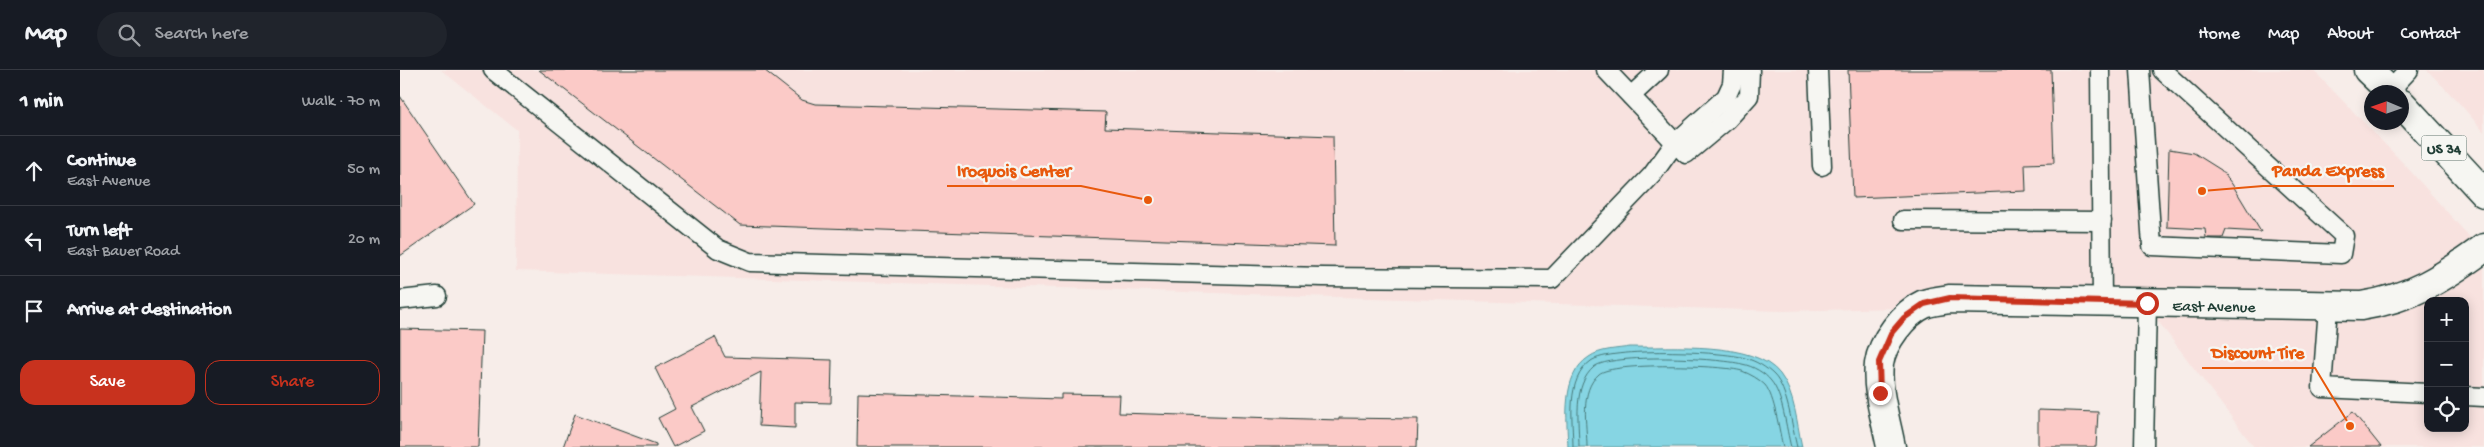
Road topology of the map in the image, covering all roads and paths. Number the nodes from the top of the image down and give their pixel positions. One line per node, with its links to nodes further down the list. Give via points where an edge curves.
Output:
1 (493, 70): 16 (lane, via 718,249 750,262 1323,277 1552,279)
2 (1606, 70): 14 (lane)
3 (1659, 70): 14 (lane)
4 (1733, 70): 16 (lane, via 1732,84 1726,97)
5 (1750, 70): 16 (lane, via 1749,96 1728,119)
6 (1818, 70): 17 (lane)
7 (2100, 70): 20 (lane)
8 (2140, 70): 9 (lane, via 2152,246 2341,254 2344,236)
9 (2162, 70)
10 (2368, 70): 12 (street, US 34)
11 (2409, 70): 13 (lane)
12 (2383, 85)
13 (2400, 85)
14 (1631, 96): 16 (lane)
15 (2409, 112): 18 (street, US 34)
16 (1680, 149)
17 (1822, 166)
18 (2484, 193)
19 (1902, 220): 20 (lane)
20 (2102, 221): 24 (lane)
21 (2484, 248): 26 (street, East Avenue, via 2446,275 2397,299 2361,306)
22 (437, 296): 23 (lane)
23 (400, 300)
24 (2102, 302): 25 (street, East Avenue); 30 (street, East Avenue, via 1950,298 1924,304 1904,318 1892,332 1879,362 1880,393)
25 (2147, 303): 26 (street, East Avenue); 31 (lane)
26 (2328, 307): 27 (lane, via 2322,388)
27 (2424, 393)
28 (2469, 396): 29 (lane)
29 (2484, 396)
30 (1891, 447)
31 (2144, 447)

